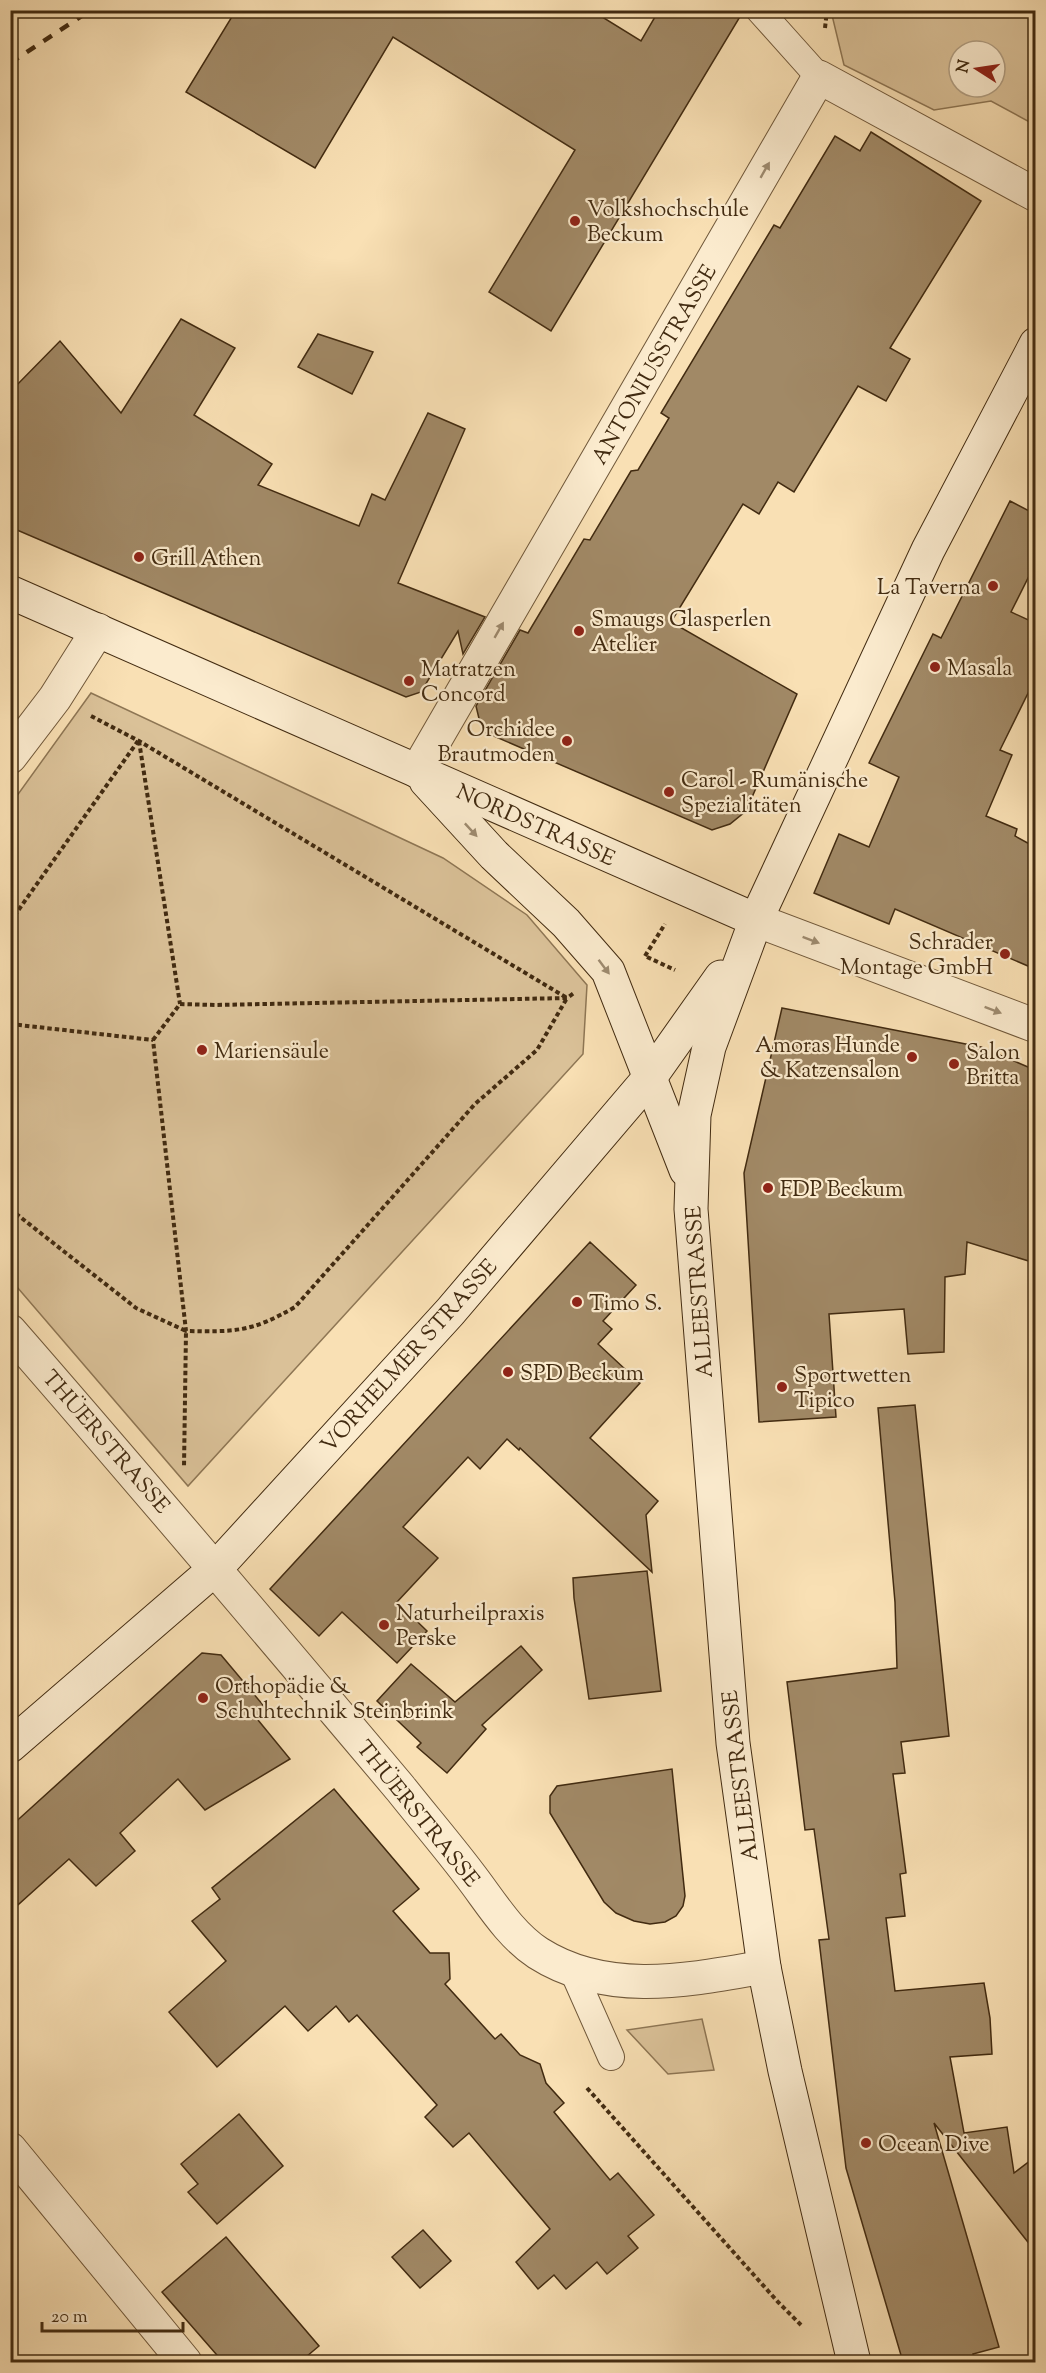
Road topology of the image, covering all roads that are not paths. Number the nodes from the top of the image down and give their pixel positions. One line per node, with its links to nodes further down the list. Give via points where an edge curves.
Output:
1 (759, 10): 2 (lane)
2 (819, 76): 3 (street); 8 (street, ANTONIUSSTRASSE, one-way to 2)
3 (1035, 195)
4 (1035, 344): 9 (street, via 927,550)
5 (10, 592): 6 (street, NORDSTRASSE)
6 (98, 630): 7 (street, via 55,698); 8 (street, NORDSTRASSE)
7 (10, 757)
8 (417, 771): 9 (street, NORDSTRASSE); 11 (street, ALLEESTRASSE, one-way to 11, via 608,971)
9 (756, 920): 10 (street, NORDSTRASSE, one-way to 10); 11 (street, VORHELMER STRASSE); 12 (street, ALLEESTRASSE, via 709,1047 694,1115)
10 (1035, 1026)
11 (651, 1076): 12 (street, ALLEESTRASSE); 14 (street, VORHELMER STRASSE, via 450,1312)
12 (690, 1180): 16 (street, ALLEESTRASSE, via 733,1743)
13 (10, 1331): 14 (street, THÜERSTRASSE)
14 (216, 1568): 15 (street, VORHELMER STRASSE); 17 (street, THÜERSTRASSE, via 441,1838 511,1929 538,1953)
15 (10, 1746)
16 (764, 1967): 17 (street, THÜERSTRASSE, via 680,1982 634,1981); 21 (street, ALLEESTRASSE)
17 (572, 1969): 18 (lane)
18 (611, 2056)
19 (10, 2150): 20 (street)
20 (185, 2362)
21 (854, 2362)

